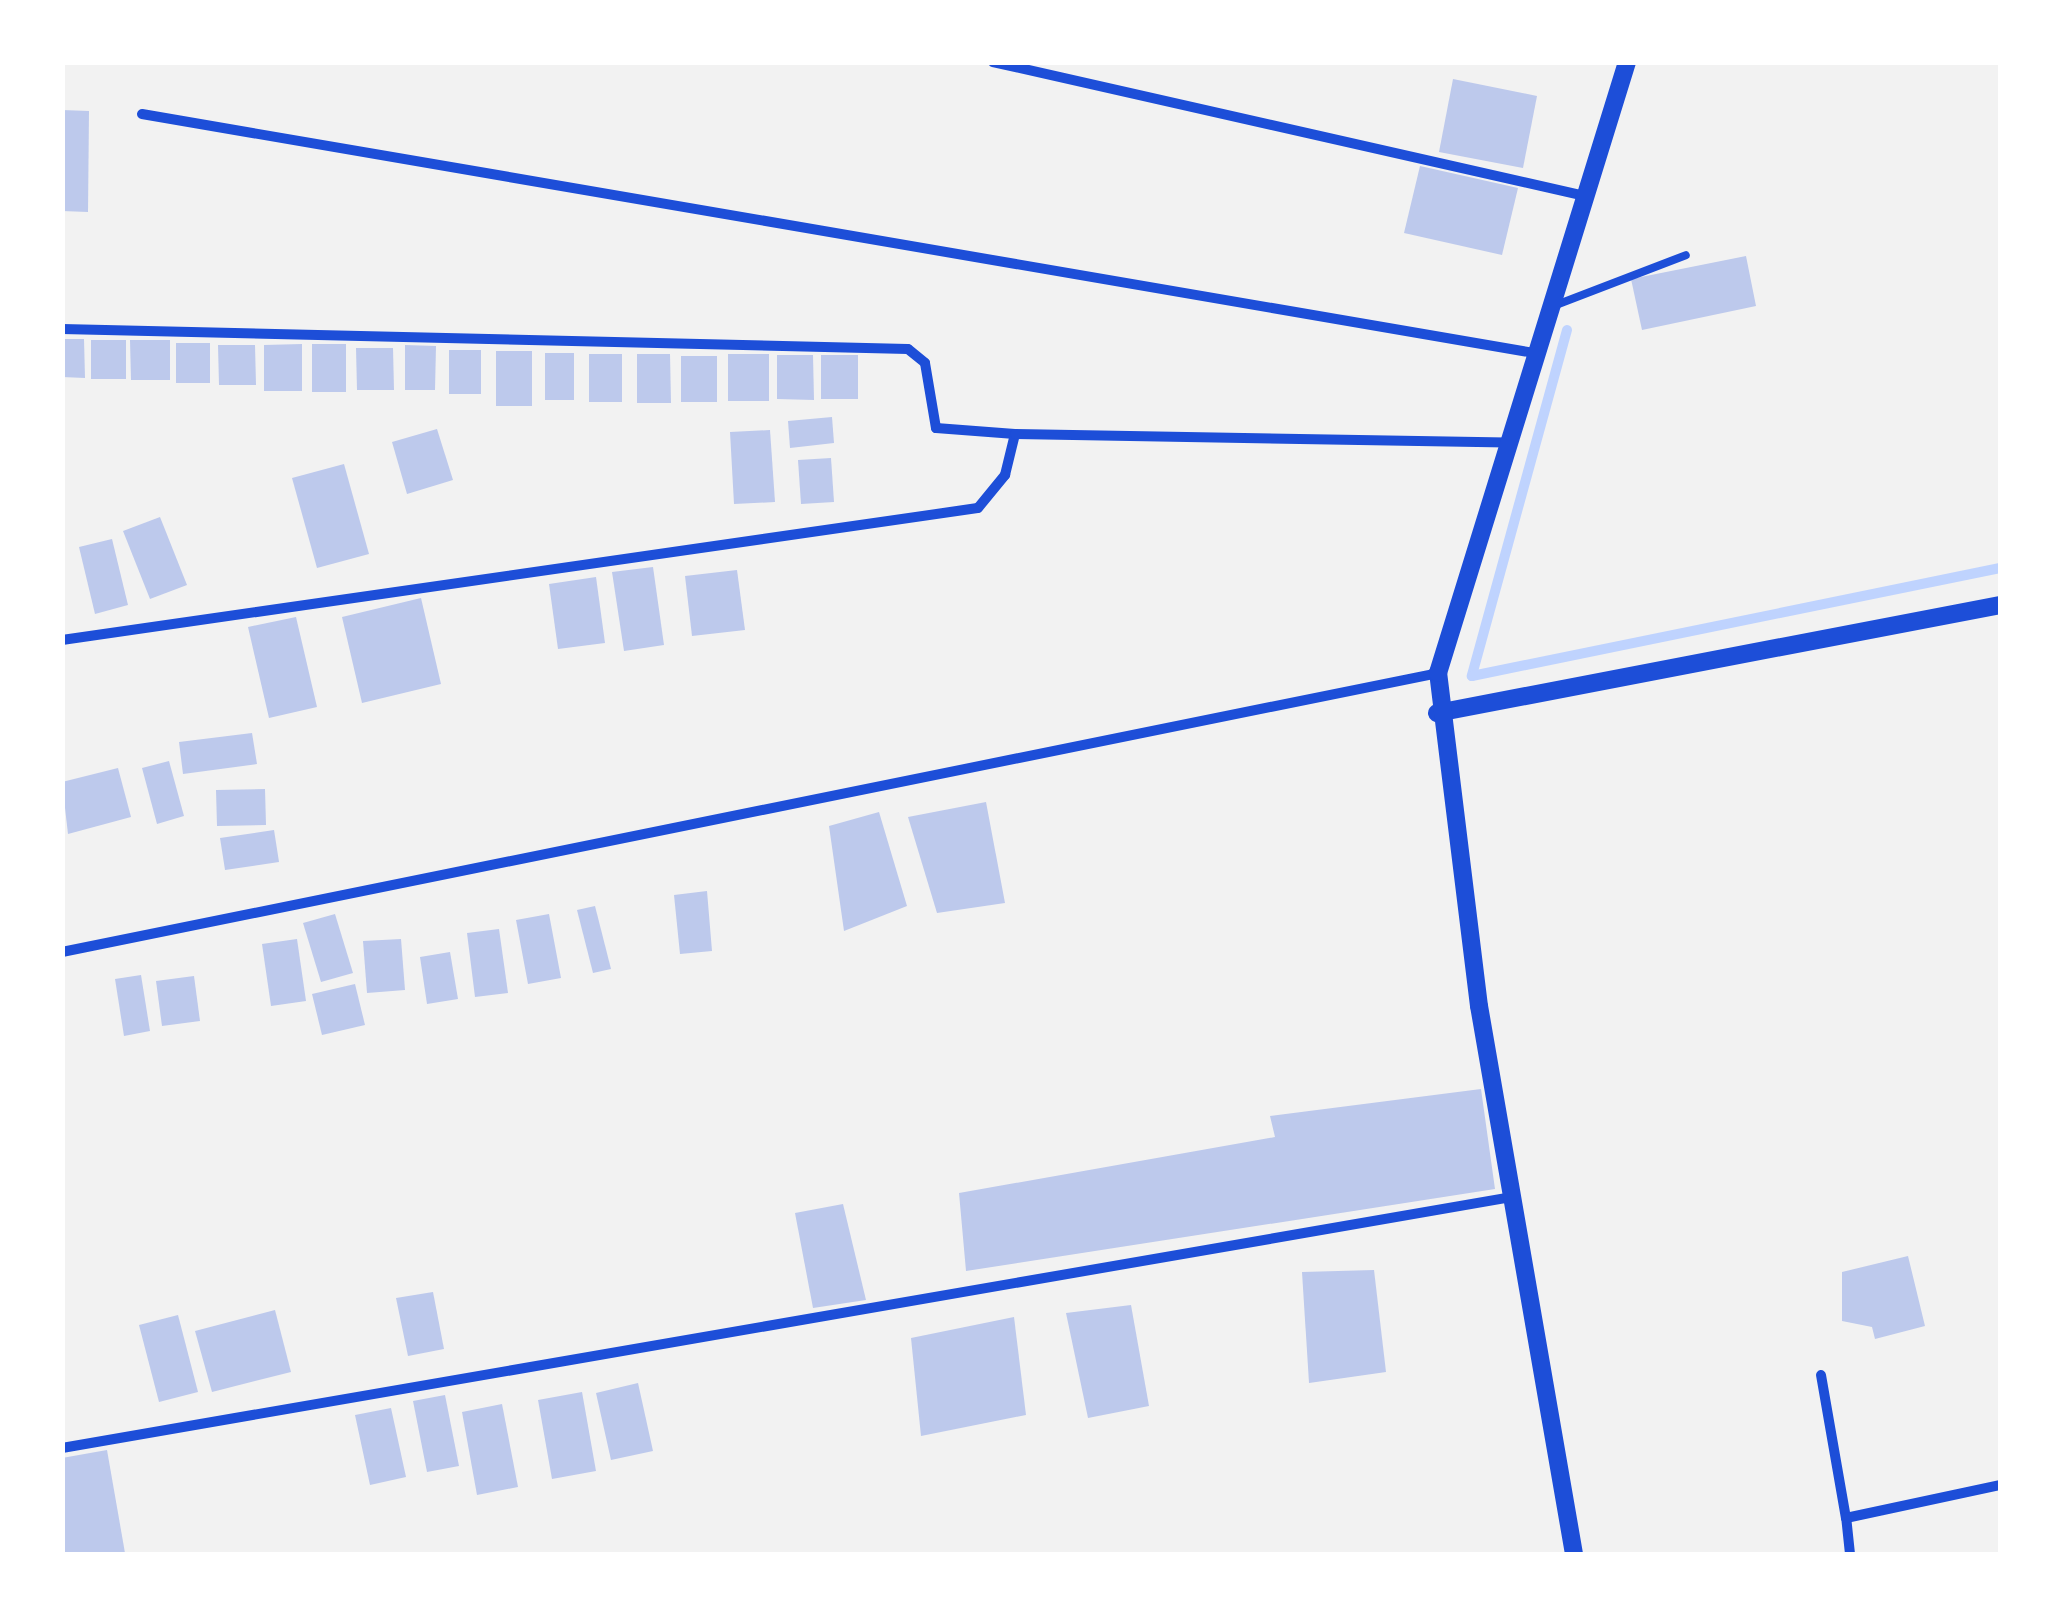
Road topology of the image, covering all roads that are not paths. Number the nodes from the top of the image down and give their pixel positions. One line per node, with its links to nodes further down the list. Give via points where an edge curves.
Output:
1 (993, 62): 4 (street)
2 (1627, 62): 4 (street)
3 (142, 114): 8 (street)
4 (1582, 195): 6 (street)
5 (1686, 254): 6 (lane)
6 (1550, 306): 8 (street)
7 (62, 329): 9 (street, via 908,349 926,363 936,428)
8 (1534, 353): 10 (street)
9 (1015, 434): 10 (street); 12 (street, via 1005,475 978,508)
10 (1506, 444): 13 (street)
11 (2000, 605): 14 (street)
12 (62, 640)
13 (1438, 673): 14 (street); 15 (street)
14 (1437, 712): 16 (street)
15 (62, 952)
16 (1512, 1197): 18 (street); 21 (street)
17 (1821, 1375): 20 (street)
18 (62, 1448)
19 (2000, 1485): 20 (street)
20 (1846, 1518): 22 (street)
21 (1574, 1554)
22 (1850, 1554)

